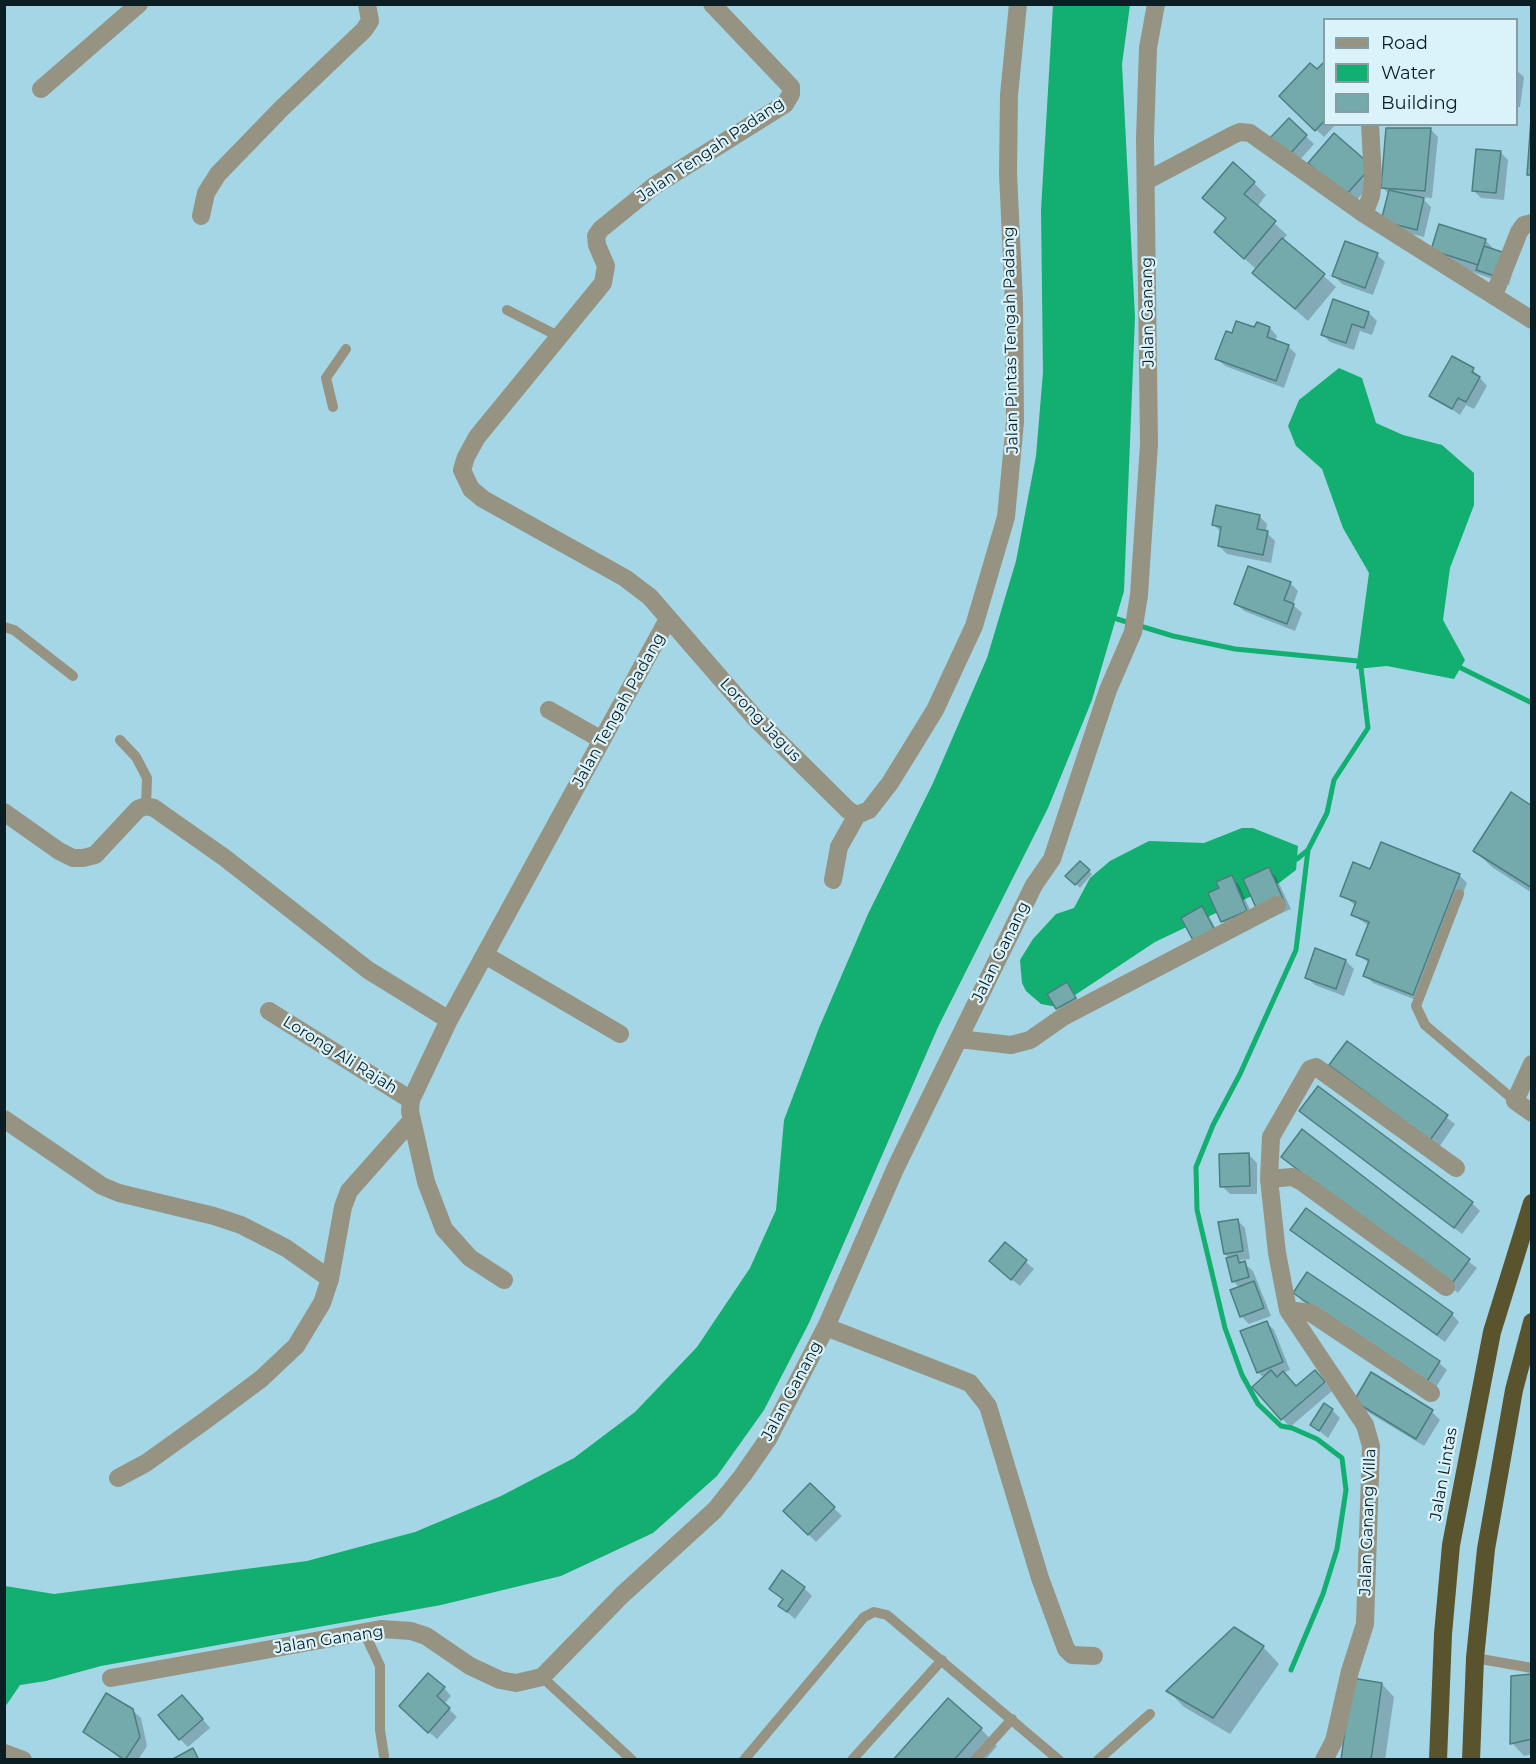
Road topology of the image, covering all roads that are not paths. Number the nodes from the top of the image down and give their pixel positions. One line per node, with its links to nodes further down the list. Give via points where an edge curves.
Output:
1 (139, 4): 6 (street)
2 (367, 4): 10 (street, via 370,21 364,30 218,174 206,193)
3 (712, 4): 15 (street, Jalan Tengah Padang, via 791,87 791,93 784,104 654,186 601,229 596,236 606,266 603,283)
4 (1018, 4): 26 (street, Jalan Pintas Tengah Padang, via 1009,95 1015,422 1006,517 974,626 935,711 890,783 869,810)
5 (1156, 4): 8 (street, Jalan Ganang, via 1148,48)
6 (41, 89)
7 (1370, 126): 9 (street, via 1373,180)
8 (1146, 182): 9 (street, via 1245,132); 34 (street, Jalan Ganang, via 1149,444 1135,626 1108,690 1052,859 1034,885)
9 (1364, 214): 12 (street)
10 (201, 216)
11 (1532, 223): 12 (street, via 1519,232)
12 (1494, 296): 14 (street)
13 (507, 310): 15 (lane)
14 (1532, 320)
15 (560, 337): 18 (street, Jalan Tengah Padang, via 477,437 462,470 483,499 625,578 650,597)
16 (346, 349): 17 (lane, via 326,378)
17 (333, 407)
18 (668, 619): 23 (street, Jalan Tengah Padang); 26 (street, Lorong Jagus, via 755,718)
19 (4, 627): 20 (lane, via 14,630)
20 (74, 675)
21 (549, 711): 23 (street)
22 (120, 740): 24 (lane, via 136,756 147,778)
23 (602, 740): 30 (street, Jalan Tengah Padang)
24 (146, 806): 25 (street, via 129,817 95,855 83,858 59,851); 32 (street, via 225,858 368,970)
25 (4, 812)
26 (857, 815): 27 (street, via 839,847)
27 (833, 880)
28 (1459, 894): 37 (lane, via 1416,1006 1425,1024)
29 (1277, 905): 34 (street, via 1063,1017 1030,1040 1011,1045)
30 (484, 955): 32 (street, Jalan Tengah Padang); 33 (street)
31 (269, 1011): 36 (street, Lorong Ali Rajah)
32 (449, 1020): 36 (street, Jalan Tengah Padang)
33 (621, 1034)
34 (959, 1039): 49 (street, Jalan Ganang, via 896,1167)
35 (1532, 1064): 37 (street)
36 (411, 1100): 40 (street)
37 (1515, 1101): 38 (street)
38 (1532, 1113)
39 (4, 1119): 44 (street, via 102,1186 241,1226 286,1248)
40 (412, 1120): 44 (street, via 349,1191); 45 (street, via 426,1182 444,1229 470,1258)
41 (1456, 1168): 42 (street, Jalan Ganang Villa, via 1316,1067 1310,1069 1271,1137)
42 (1269, 1179): 46 (street, via 1292,1178 1302,1182); 47 (street, Jalan Ganang Villa)
43 (1532, 1203): 72 (highway, Jalan Lintas, via 1492,1332 1451,1545)
44 (330, 1278): 52 (street, via 312,1322 296,1346 261,1379 206,1420)
45 (504, 1280)
46 (1446, 1287)
47 (1288, 1310): 51 (street, via 1311,1313); 71 (street, Jalan Ganang Villa, via 1365,1425 1371,1446 1365,1624 1334,1741)
48 (1532, 1323): 50 (highway)
49 (826, 1327): 54 (street, via 970,1383 988,1406 1040,1578 1066,1649 1072,1655); 58 (street, Jalan Ganang, via 798,1384 744,1475 715,1510 622,1595)
50 (1525, 1367): 55 (highway, via 1497,1474)
51 (1431, 1393)
52 (118, 1478)
53 (364, 1632): 58 (street, Jalan Ganang, via 399,1629 426,1636 500,1680 516,1683); 59 (street, Jalan Ganang); 63 (lane, via 380,1666)
54 (1094, 1656)
55 (1475, 1658): 57 (lane); 73 (highway)
56 (942, 1660): 61 (lane); 66 (lane, via 887,1615 868,1614); 67 (lane)
57 (1532, 1668)
58 (542, 1677): 65 (lane)
59 (111, 1678)
60 (1150, 1714): 70 (lane)
61 (1012, 1719): 68 (lane); 69 (lane)
62 (4, 1753): 64 (street)
63 (384, 1756)
64 (23, 1760)
65 (632, 1760)
66 (744, 1760)
67 (852, 1760)
68 (975, 1760)
69 (1059, 1760)
70 (1098, 1760)
71 (1324, 1760)
72 (1438, 1760)
73 (1471, 1760)

